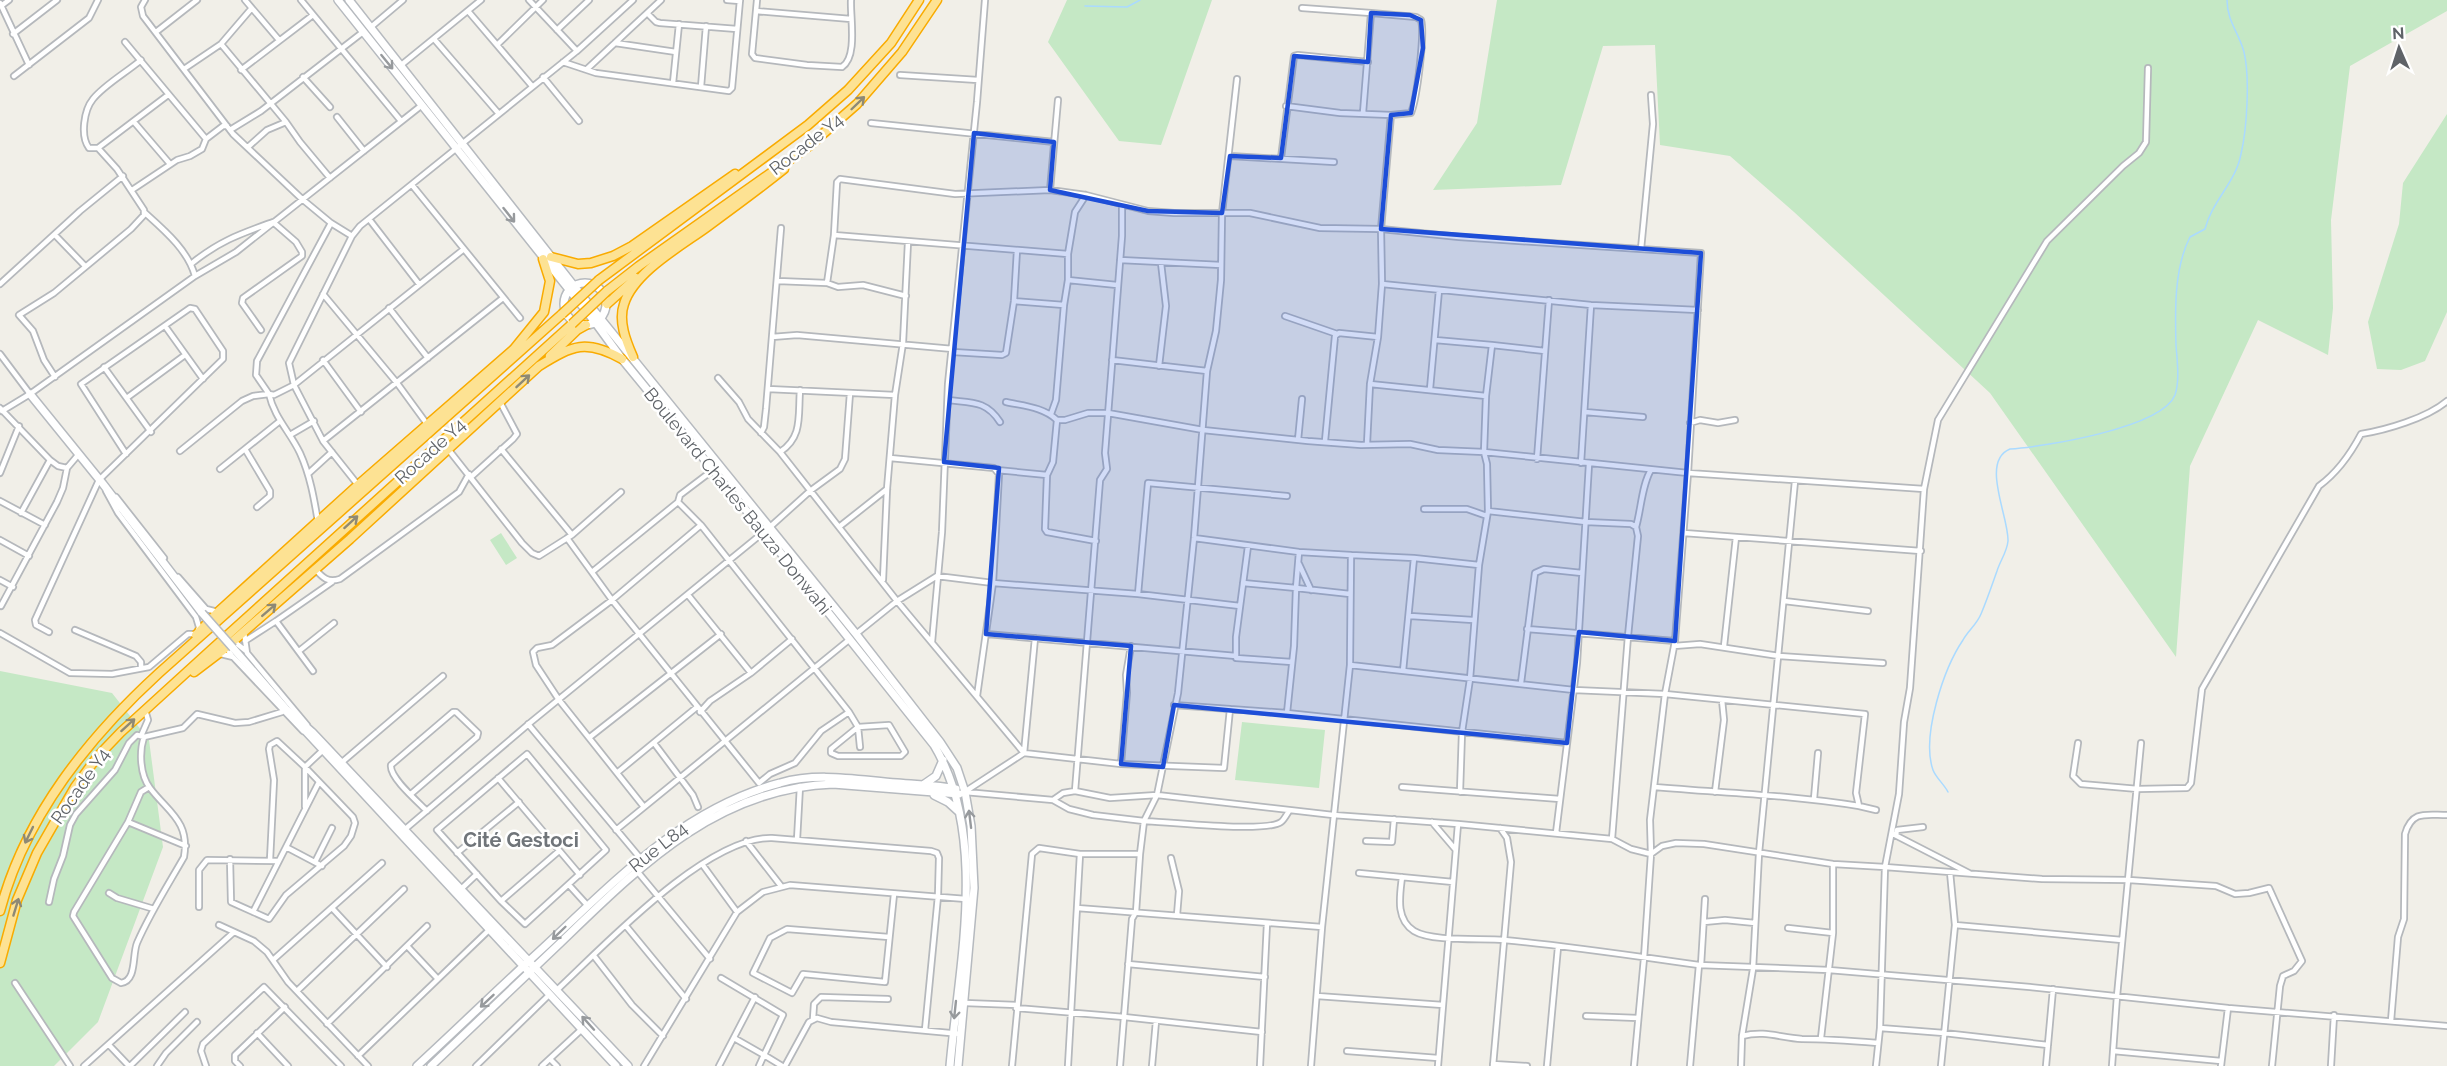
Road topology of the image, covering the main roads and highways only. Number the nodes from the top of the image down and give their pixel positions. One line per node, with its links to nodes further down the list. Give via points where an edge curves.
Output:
1 (338, 0): 8 (main road, Boulevard Charles Bauza Donwahi, one-way to 8)
2 (349, 0): 8 (main road, Boulevard Charles Bauza Donwahi, via 465,144)
3 (919, 0): 5 (highway, Rocade Y4, via 891,43 848,90)
4 (937, 0): 6 (highway, Rocade Y4, one-way to 4, via 876,85)
5 (786, 141): 7 (highway); 10 (highway, Rocade Y4)
6 (809, 146): 9 (highway, via 763,186); 23 (highway, Rocade Y4, one-way to 6, bridge, via 607,291)
7 (632, 246): 8 (highway, via 591,263); 10 (highway)
8 (547, 258): 11 (main road, Boulevard Charles Bauza Donwahi); 15 (highway, via 550,281 544,312)
9 (658, 263): 12 (highway); 16 (highway, via 628,294 623,306 624,332)
10 (595, 282): 11 (main road); 12 (main road); 13 (highway, Rocade Y4, bridge)
11 (572, 288): 13 (main road); 14 (main road, Boulevard Charles Bauza Donwahi)
12 (607, 304): 14 (main road)
13 (563, 310): 14 (main road, via 574,321); 15 (highway); 22 (highway, Rocade Y4)
14 (594, 322): 16 (main road, Boulevard Charles Bauza Donwahi); 17 (main road, Boulevard Charles Bauza Donwahi); 18 (highway, via 577,330)
15 (514, 349): 22 (highway, via 218,612)
16 (633, 357): 20 (main road, Boulevard Charles Bauza Donwahi)
17 (622, 359): 18 (highway, via 604,349 583,346); 20 (main road, Boulevard Charles Bauza Donwahi)
18 (539, 366): 23 (highway, one-way to 18, via 244,636)
19 (30, 394): 24 (main road, bridge, via 182,591)
20 (767, 529): 21 (main road, Boulevard Charles Bauza Donwahi)
21 (853, 636): 25 (main road, Boulevard Charles Bauza Donwahi); 28 (main road, Boulevard Charles Bauza Donwahi, via 940,742 957,768)
22 (159, 673): 32 (highway, Rocade Y4, one-way to 32, via 110,720 63,780 29,833)
23 (173, 685): 35 (highway, Rocade Y4, one-way to 23, via 17,900 53,824 98,756)
24 (310, 734): 30 (main road); 30 (main road)
25 (943, 760): 26 (main road, via 936,776); 27 (main road, Boulevard Charles Bauza Donwahi)
26 (923, 788): 27 (main road, Rue L84); 29 (main road); 31 (main road, via 833,784 800,786 755,798 704,821); 31 (main road, Rue L84, via 825,777 760,786 685,824 641,859)
27 (955, 792): 28 (main road, Rue L84); 29 (main road, Boulevard Charles Bauza Donwahi)
28 (965, 792): 39 (main road, Boulevard Charles Bauza Donwahi, one-way to 28, via 964,1003 974,888)
29 (959, 812): 39 (main road, Boulevard Charles Bauza Donwahi, one-way to 39, via 966,899)
30 (402, 832): 33 (main road)
31 (636, 868): 34 (main road, Rue L84, one-way to 34, via 588,906); 37 (main road)
32 (0, 911)
33 (492, 927): 34 (main road); 36 (main road)
34 (530, 961): 36 (main road, Rue L84); 37 (main road)
35 (0, 963)
36 (523, 966): 38 (main road); 40 (main road, Rue L84, one-way to 40)
37 (536, 967): 38 (main road); 43 (main road, one-way to 37)
38 (529, 973): 41 (main road); 42 (main road)
39 (957, 1033): 44 (main road, Boulevard Charles Bauza Donwahi); 45 (main road, Boulevard Charles Bauza Donwahi)
40 (417, 1066)
41 (431, 1066)
42 (616, 1066)
43 (628, 1066)
44 (950, 1066)
45 (958, 1066)

